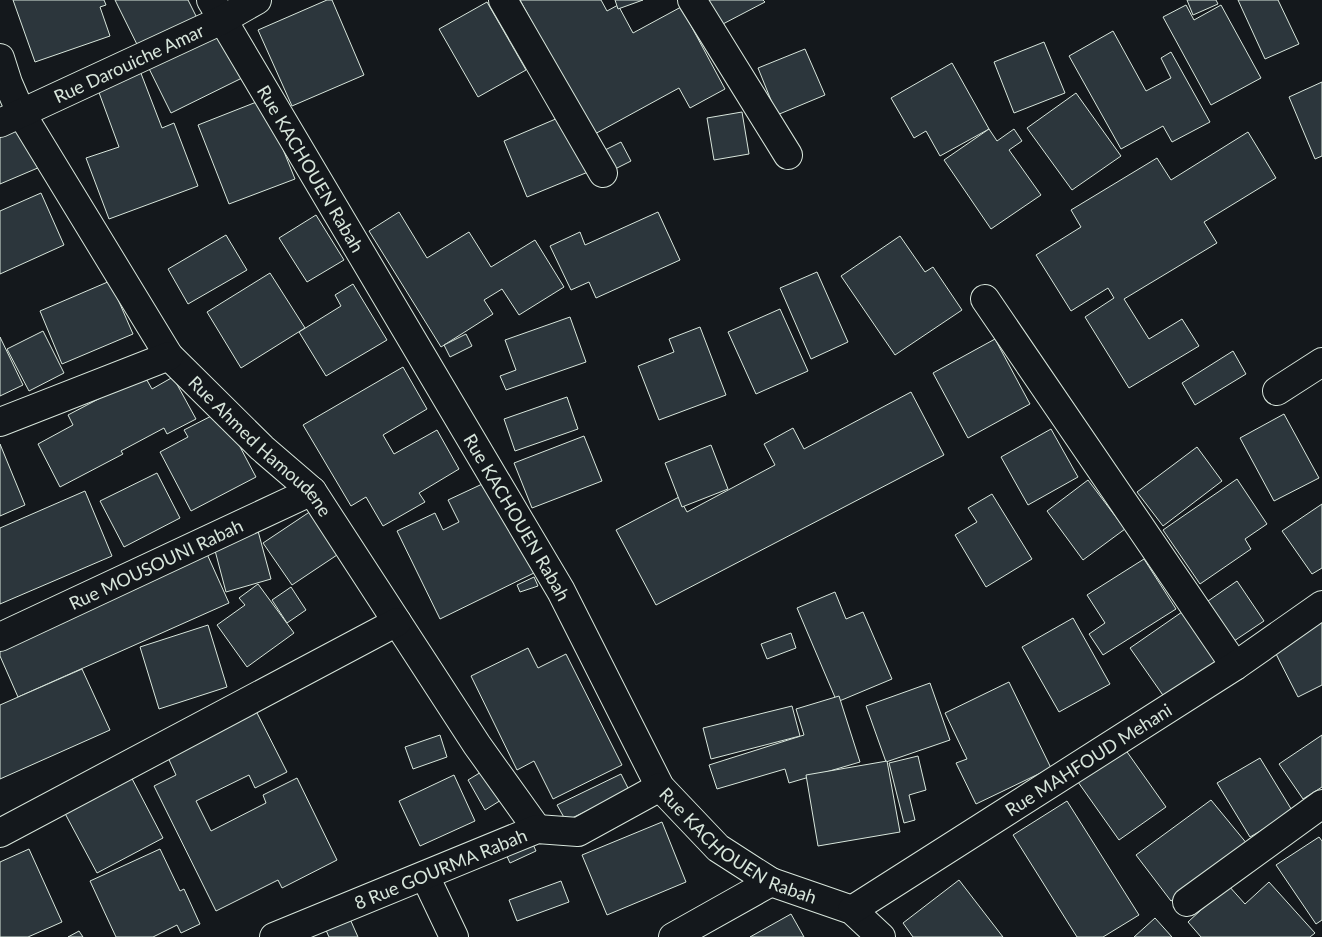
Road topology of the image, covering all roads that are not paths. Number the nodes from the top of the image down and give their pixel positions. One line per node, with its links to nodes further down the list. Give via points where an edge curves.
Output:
1 (257, 0): 4 (street, Rue Darouiche Amar)
2 (503, 0): 8 (street)
3 (692, 0): 7 (street)
4 (216, 10): 6 (street, Rue Darouiche Amar); 19 (street, Rue KACHOUEN Rabah, via 561,591)
5 (0, 58): 6 (street, Rue Ahmed Hamoudene, via 8,83)
6 (10, 118): 10 (street, Rue Ahmed Hamoudene)
7 (788, 155)
8 (603, 173)
9 (985, 299): 18 (street)
10 (169, 356): 13 (street); 14 (street, Rue Ahmed Hamoudene, via 262,448)
11 (1322, 362): 12 (street)
12 (1277, 392)
13 (0, 422)
14 (312, 491): 16 (street, Rue Ahmed Hamoudene); 17 (street, Rue MOUSOUNI Rabah)
15 (1322, 605): 18 (street, Rue MAHFOUD Mehani)
16 (397, 622): 21 (street, Rue Ahmed Hamoudene, via 477,745); 22 (street)
17 (0, 637)
18 (1235, 666): 26 (street, Rue MAHFOUD Mehani)
19 (660, 787): 21 (street, 8 Rue GOURMA Rabah, via 578,832); 24 (street, Rue KACHOUEN Rabah, via 718,848)
20 (1322, 804): 25 (street)
21 (537, 828): 23 (street, 8 Rue GOURMA Rabah)
22 (0, 833)
23 (425, 876): 27 (street, 8 Rue GOURMA Rabah); 28 (street)
24 (771, 882): 26 (street, Rue KACHOUEN Rabah); 29 (street)
25 (1187, 902)
26 (852, 910): 30 (street, Rue KACHOUEN Rabah)
27 (274, 937)
28 (454, 937)
29 (673, 937)
30 (881, 937)

